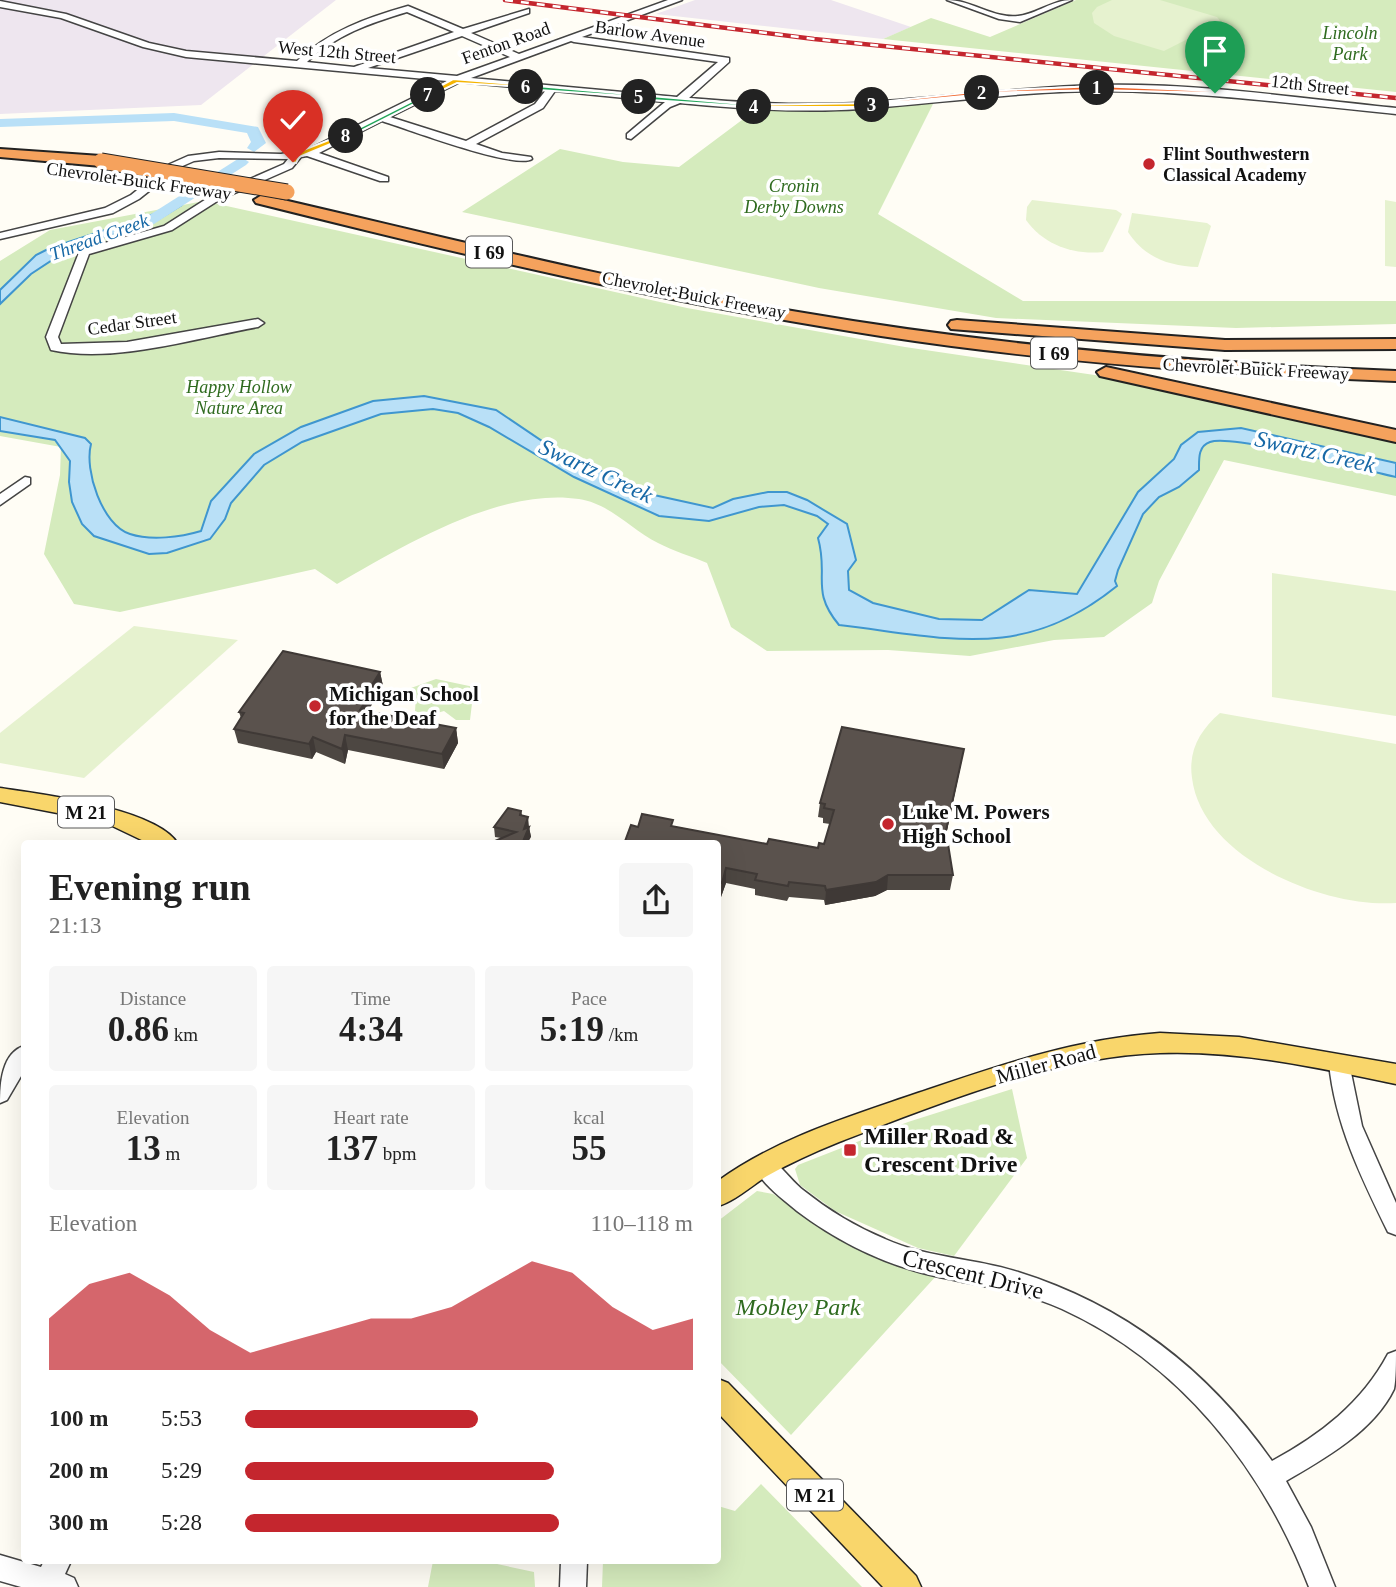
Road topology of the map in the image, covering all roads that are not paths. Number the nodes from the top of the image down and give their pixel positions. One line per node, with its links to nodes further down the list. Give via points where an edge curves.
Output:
1 (675, 0): 9 (street, Fenton Road)
2 (952, 0): 3 (street, via 1020,19)
3 (1066, 0)
4 (0, 4): 5 (street, West 12th Street)
5 (21, 7): 7 (street); 11 (street, West 12th Street, via 73,19 170,52)
6 (526, 11): 8 (street)
7 (0, 18)
8 (463, 32): 10 (street); 11 (street, via 408,9 327,38); 12 (street)
9 (570, 38): 10 (street, Fenton Road); 15 (street, Barlow Avenue, via 726,60)
10 (519, 57): 13 (street, Fenton Road)
11 (299, 65): 12 (street, West 12th Street)
12 (351, 71): 13 (street, West 12th Street)
13 (456, 81): 14 (street, West 12th Street); 17 (street, Fenton Road)
14 (552, 89): 15 (street, West 12th Street); 19 (street, via 539,107)
15 (676, 101): 16 (street, 12th Street, via 823,108 1104,88 1215,93); 18 (street)
16 (1396, 111)
17 (382, 118): 19 (street); 21 (street, Fenton Road)
18 (631, 136)
19 (465, 146): 23 (street)
20 (0, 153): 25 (highway, Chevrolet-Buick Freeway / I 69)
21 (309, 153): 22 (street, Fenton Road); 26 (street)
22 (296, 156): 27 (street, Fenton Road, via 192,158 108,211); 29 (street, Cedar Street, via 288,166 215,198 168,228 84,252 52,337 56,347 91,349)
23 (527, 159)
24 (0, 163): 25 (highway, Chevrolet-Buick Freeway / I 69)
25 (95, 166): 28 (highway, Chevrolet-Buick Freeway / I 69); 30 (highway, Chevrolet-Buick Freeway / I 69, bridge, via 196,175 287,192 677,280)
26 (384, 179)
27 (0, 236)
28 (716, 302): 33 (highway, Chevrolet-Buick Freeway / I 69, via 1046,352); 34 (highway, via 856,334 1116,374)
29 (258, 323)
30 (925, 323): 31 (highway, via 1225,345); 32 (highway, Chevrolet-Buick Freeway / I 69, via 1188,351)
31 (1396, 344)
32 (1396, 361)
33 (1396, 376)
34 (1396, 436)
35 (25, 481): 36 (street)
36 (0, 501)
37 (0, 795): 38 (main road, M 21, via 123,821)
38 (160, 840)
39 (21, 1059): 42 (street)
40 (1339, 1063): 41 (main road, Miller Road); 43 (main road, Miller Road, via 1194,1042 1096,1049 1028,1066 844,1130); 45 (street, via 1342,1094 1356,1140)
41 (1396, 1074)
42 (0, 1094)
43 (764, 1165): 44 (main road, Miller Road); 48 (street, Crescent Drive, via 787,1191 883,1249 1032,1286 1112,1324 1153,1353 1213,1407)
44 (721, 1193)
45 (1396, 1225)
46 (1396, 1362): 48 (street, via 1375,1396 1348,1425)
47 (721, 1396): 53 (main road, M 21)
48 (1269, 1477): 54 (street, Crescent Drive)
49 (574, 1564): 52 (street)
50 (0, 1568): 51 (street)
51 (54, 1579)
52 (573, 1587)
53 (905, 1587)
54 (1322, 1587)

